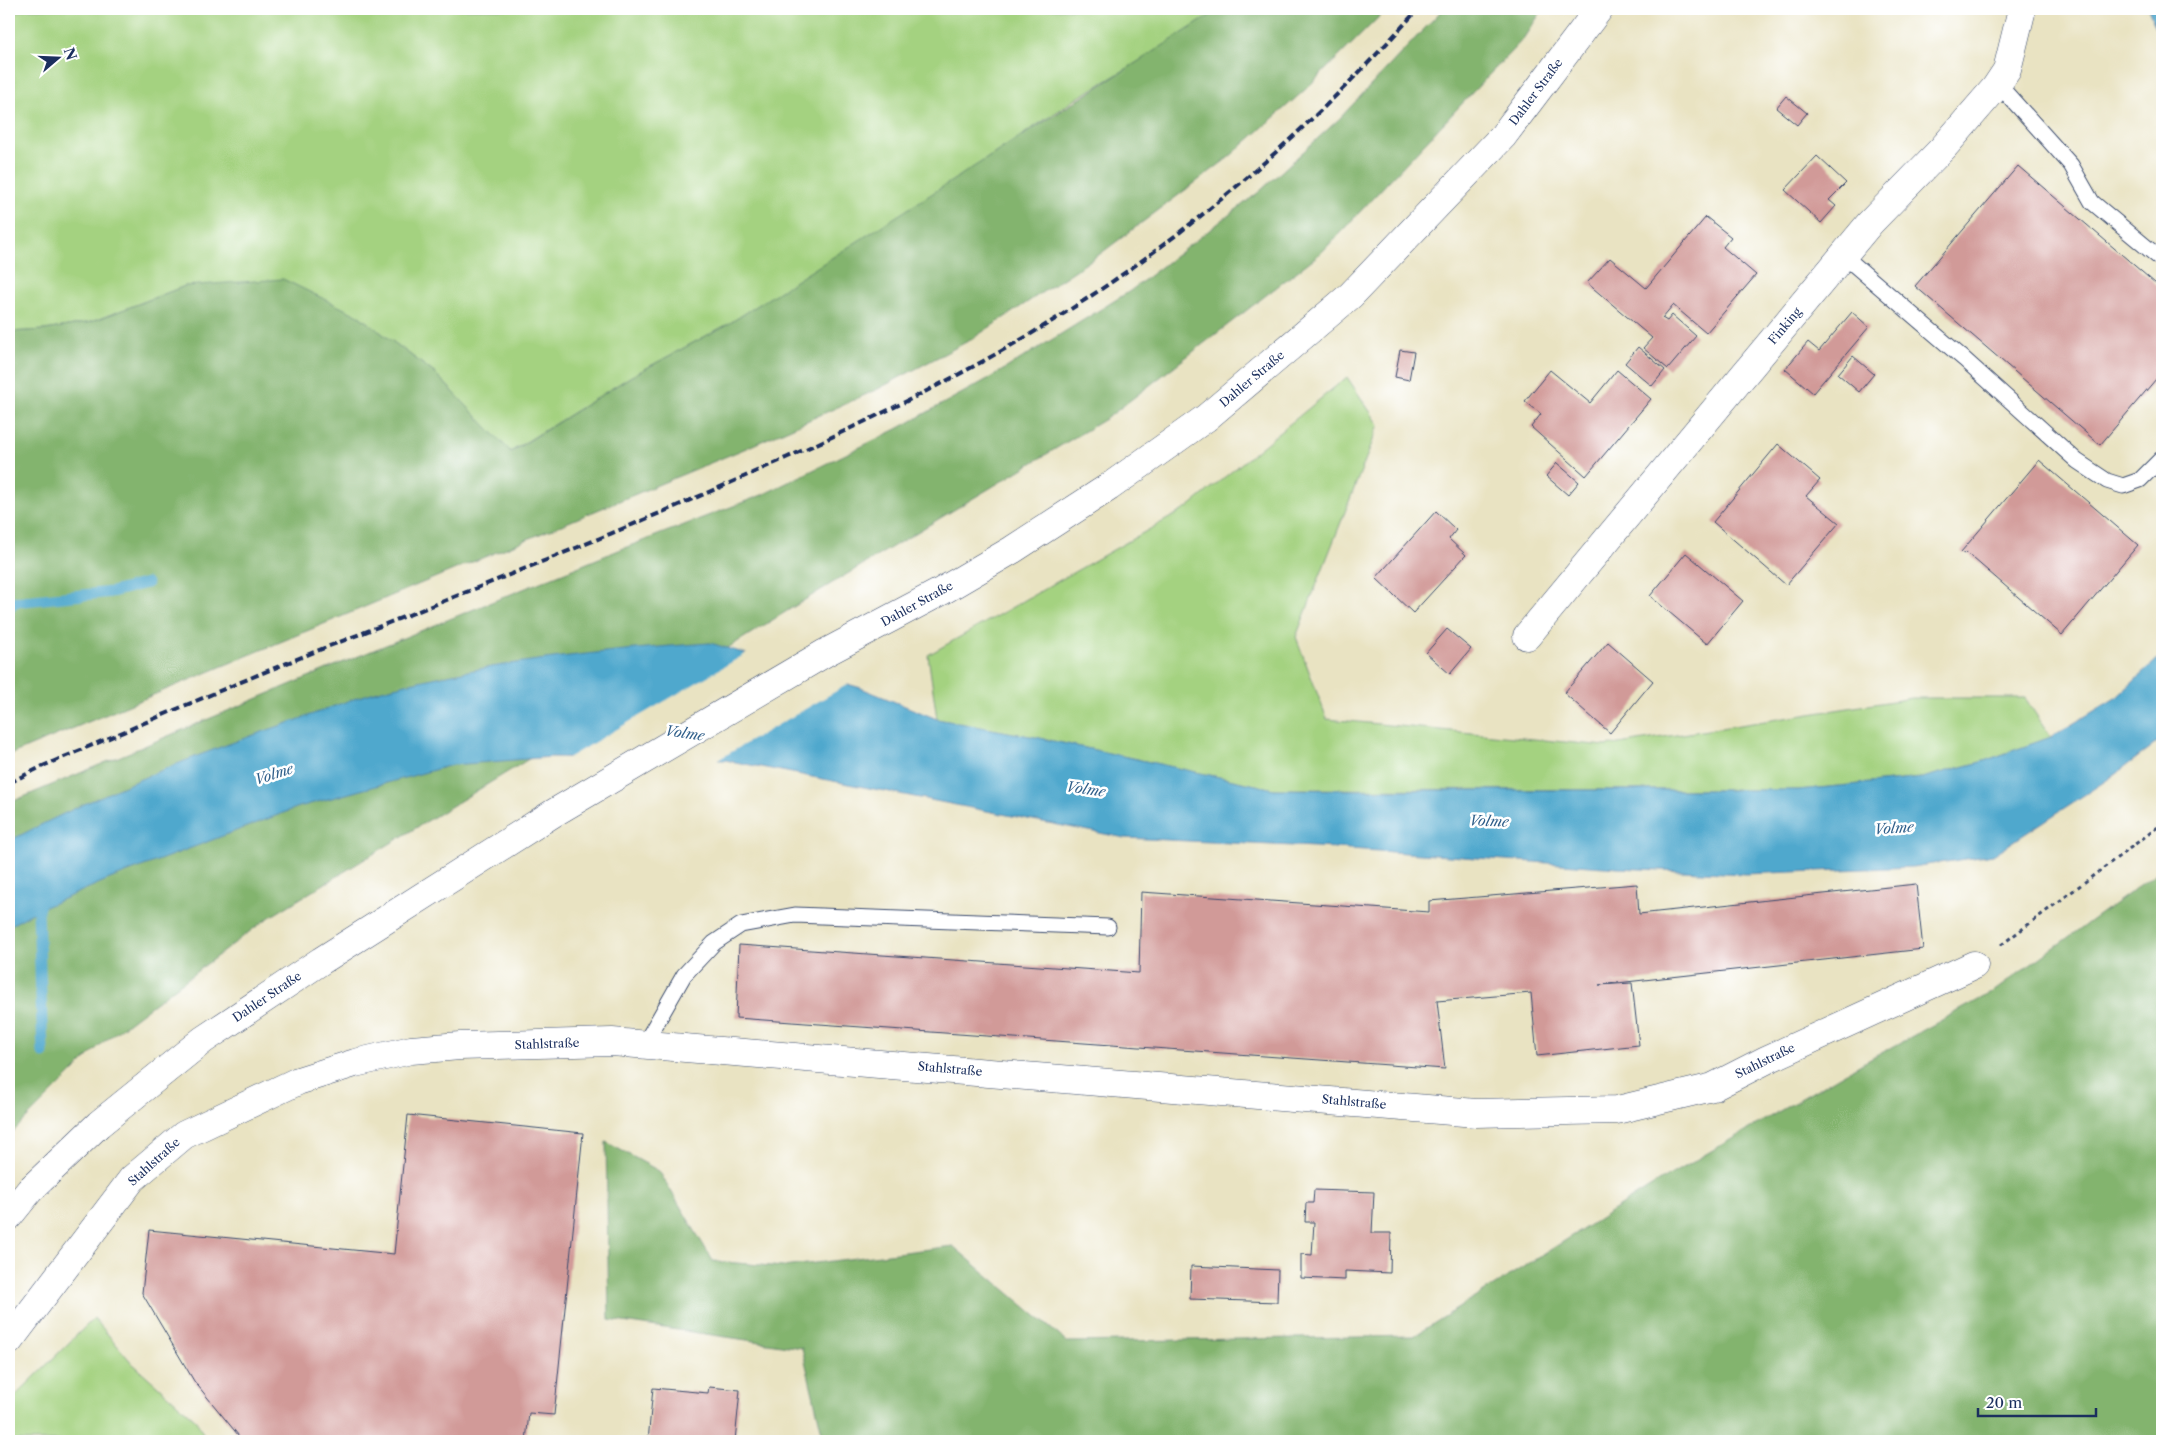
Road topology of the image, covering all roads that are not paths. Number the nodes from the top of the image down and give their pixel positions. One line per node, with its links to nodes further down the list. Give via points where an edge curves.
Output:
1 (1599, 9): 11 (street, Dahler Straße, via 1503,136 1351,295 1206,418 1110,487 1012,550 825,653 552,814 321,961 203,1040 99,1124 30,1190)
2 (2022, 9): 3 (street, Finking, via 2007,70)
3 (1998, 84): 4 (street, Finking, via 1943,148 1870,223); 5 (lane, via 2071,165 2092,202)
4 (1844, 256): 6 (lane, via 2077,461 2107,481 2123,486 2140,480); 7 (street, Finking)
5 (2162, 260)
6 (2162, 458)
7 (1527, 636)
8 (1108, 927): 10 (lane, via 795,915 741,925 714,943 684,975)
9 (1974, 965): 10 (street, Stahlstraße, via 1713,1087 1617,1110 1476,1113)
10 (644, 1045): 12 (street, Stahlstraße, via 612,1042 411,1050 298,1081 184,1135 132,1179)
11 (9, 1216)
12 (9, 1341)

